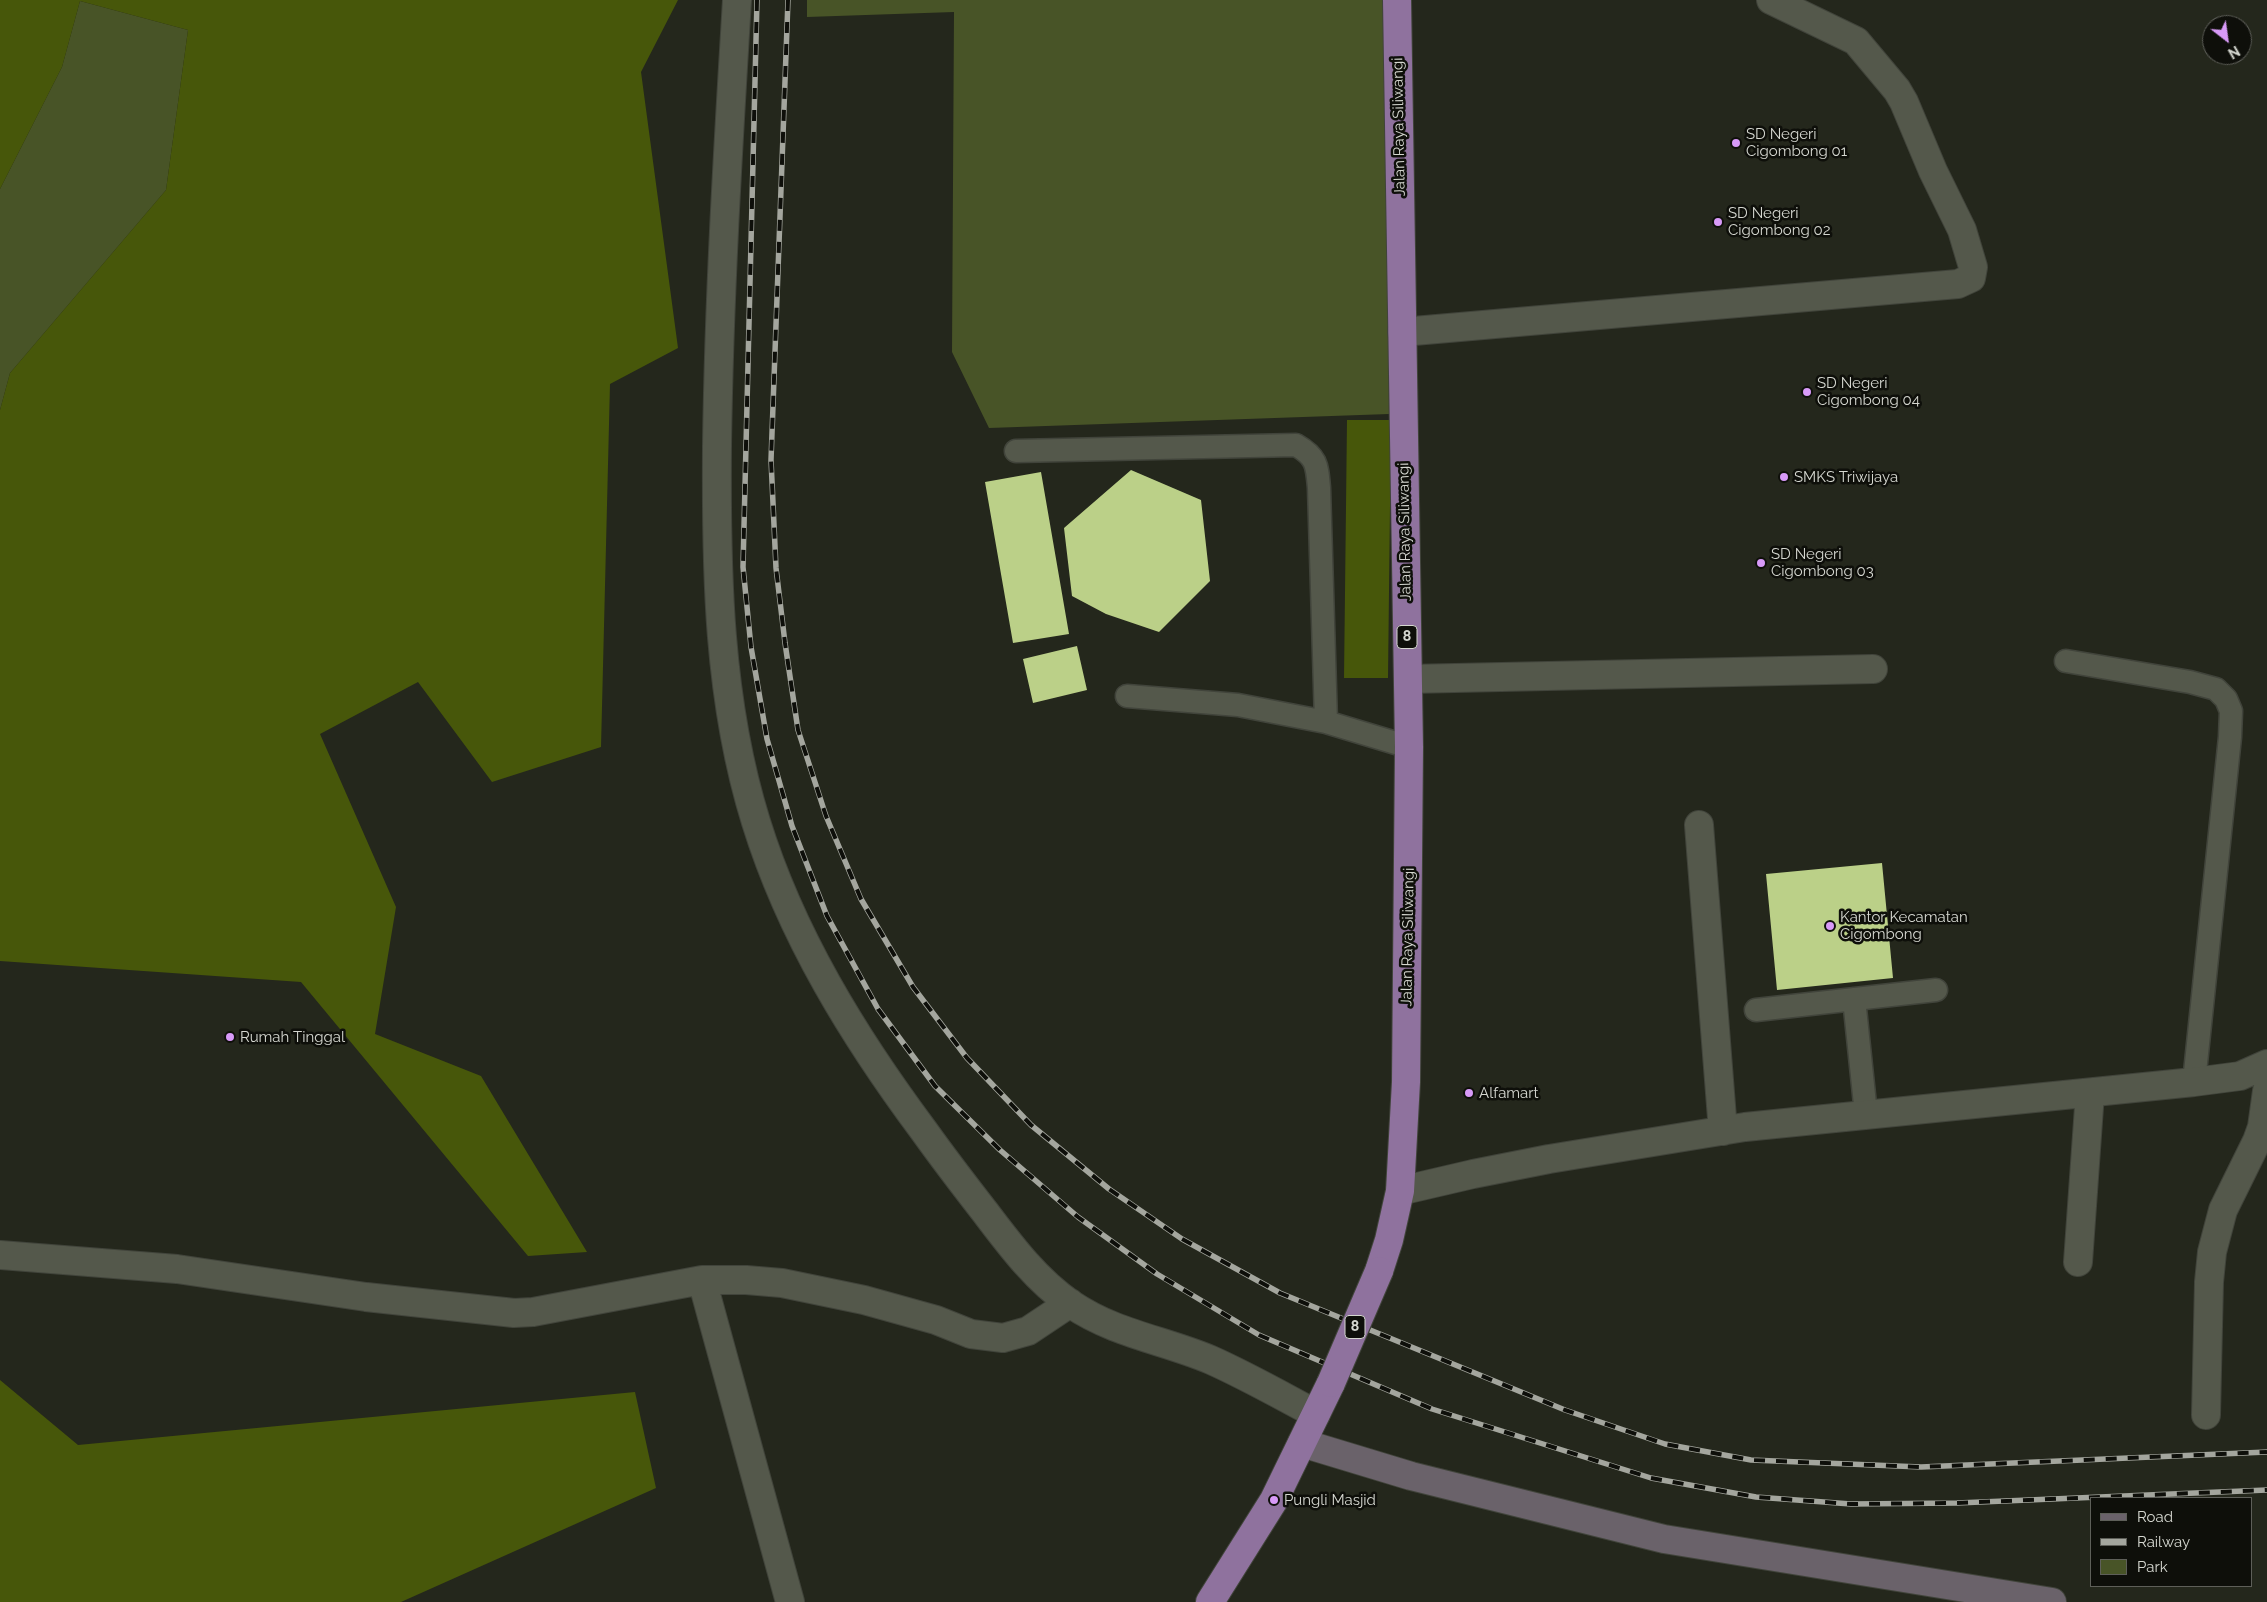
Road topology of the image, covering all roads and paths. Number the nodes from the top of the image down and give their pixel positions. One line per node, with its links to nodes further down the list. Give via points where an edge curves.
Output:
1 (737, 0): 26 (street, via 717,366 716,516 723,648 730,714 741,767 756,823 778,882 841,1011 872,1061 1003,1235 1028,1266)
2 (1397, 0): 4 (highway, Jalan Raya Siliwangi / 8)
3 (1771, 0): 4 (street, via 1856,40 1897,90 1962,230 1973,267 1971,278 1958,284)
4 (1402, 332): 8 (highway, Jalan Raya Siliwangi / 8)
5 (1016, 451): 10 (lane, via 1296,444 1310,453 1316,465 1319,488)
6 (2066, 661): 17 (lane, via 2216,689 2226,699 2231,711)
7 (1873, 669): 8 (street)
8 (1408, 680): 11 (highway, Jalan Raya Siliwangi / 8)
9 (1127, 696): 10 (lane, via 1238,705)
10 (1326, 722): 11 (lane)
11 (1409, 747): 22 (highway, Jalan Raya Siliwangi / 8, via 1406,1082)
12 (1699, 825): 21 (street)
13 (1936, 990): 14 (lane)
14 (1854, 999): 15 (lane); 20 (lane)
15 (1756, 1010)
16 (2267, 1064): 17 (street, via 2240,1076)
17 (2194, 1082): 19 (street)
18 (2267, 1091): 28 (street, via 2262,1127 2223,1210 2212,1252)
19 (2090, 1093): 20 (street); 24 (street)
20 (1866, 1114): 21 (street)
21 (1723, 1131): 22 (street, via 1549,1159)
22 (1400, 1191): 27 (highway, Jalan Raya Siliwangi / 8, bridge, via 1379,1271)
23 (0, 1255): 25 (street, via 177,1269 366,1297 514,1313)
24 (2078, 1262)
25 (702, 1280): 26 (street, via 764,1282 818,1290 864,1300 988,1338 1003,1338 1028,1331); 30 (street)
26 (1070, 1303): 27 (street, via 1130,1334 1209,1359)
27 (1316, 1414): 29 (highway, 8)
28 (2206, 1415)
29 (1302, 1443): 31 (highway, 8, via 1274,1500); 32 (main road, via 1411,1476 1664,1539)
30 (790, 1602)
31 (1210, 1602)
32 (2052, 1602)

